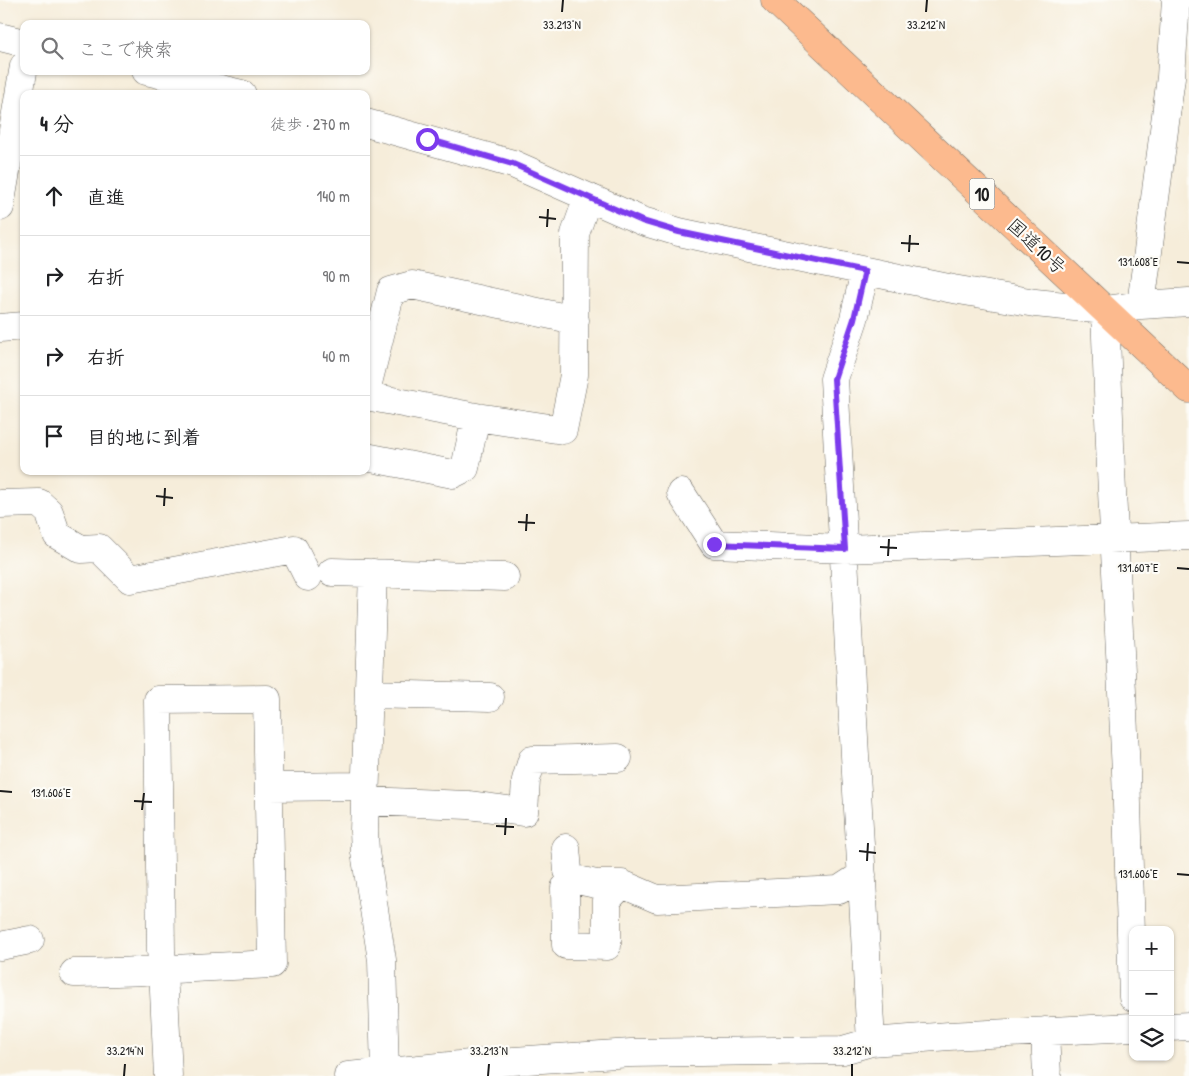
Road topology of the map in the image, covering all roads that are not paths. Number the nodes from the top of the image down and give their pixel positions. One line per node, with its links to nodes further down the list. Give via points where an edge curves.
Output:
1 (1176, 0): 13 (street, via 1171,77)
2 (782, 3): 14 (highway, 国道10号 / 10)
3 (0, 37): 4 (street)
4 (20, 41)
5 (22, 75): 10 (street)
6 (163, 75): 7 (street)
7 (225, 90)
8 (370, 124): 9 (street, via 513,164)
9 (588, 197): 11 (street, via 642,221 679,232); 15 (street, via 575,234)
10 (0, 207)
11 (865, 271): 14 (street, via 1035,303); 27 (street, via 854,319 834,379)
12 (1189, 302): 13 (street)
13 (1141, 305): 14 (street)
14 (1105, 310): 19 (highway, 国道10号 / 10); 26 (street)
15 (575, 320): 18 (street, via 412,285 391,292); 21 (street, via 574,375 563,430)
16 (20, 326): 17 (street)
17 (0, 328)
18 (370, 375)
19 (1189, 389)
20 (370, 397): 21 (street)
21 (476, 417): 22 (street, via 465,468 453,474)
22 (370, 458)
23 (681, 493): 27 (street, via 714,544)
24 (0, 504): 28 (street, via 39,503 49,512 57,535 81,549 99,548 130,579 294,549 320,575)
25 (1189, 536): 26 (street)
26 (1114, 540): 27 (street); 42 (street)
27 (845, 549): 36 (street)
28 (373, 573): 29 (street); 30 (street)
29 (505, 577)
30 (369, 694): 31 (street); 34 (street)
31 (490, 697)
32 (618, 758): 34 (street, via 532,760 526,780 524,812)
33 (268, 787): 34 (street); 41 (street, via 272,964); 41 (street, via 267,699 158,700)
34 (365, 793): 49 (street, via 366,852 382,960)
35 (566, 848): 37 (street, via 568,872)
36 (862, 875): 38 (street, via 839,890 657,899); 48 (street)
37 (573, 879): 38 (street, via 596,884); 38 (street, via 565,888 566,945 607,946 607,900)
38 (622, 884)
39 (30, 940): 40 (street)
40 (0, 946)
41 (163, 970): 43 (street); 50 (street)
42 (1132, 971)
43 (74, 973)
44 (1189, 1026): 46 (street)
45 (1129, 1027): 47 (street)
46 (1174, 1027)
47 (1045, 1032): 48 (street); 52 (street)
48 (871, 1042): 49 (street, via 843,1050 631,1053)
49 (385, 1073): 51 (street)
50 (168, 1076)
51 (348, 1076)
52 (1047, 1076)

